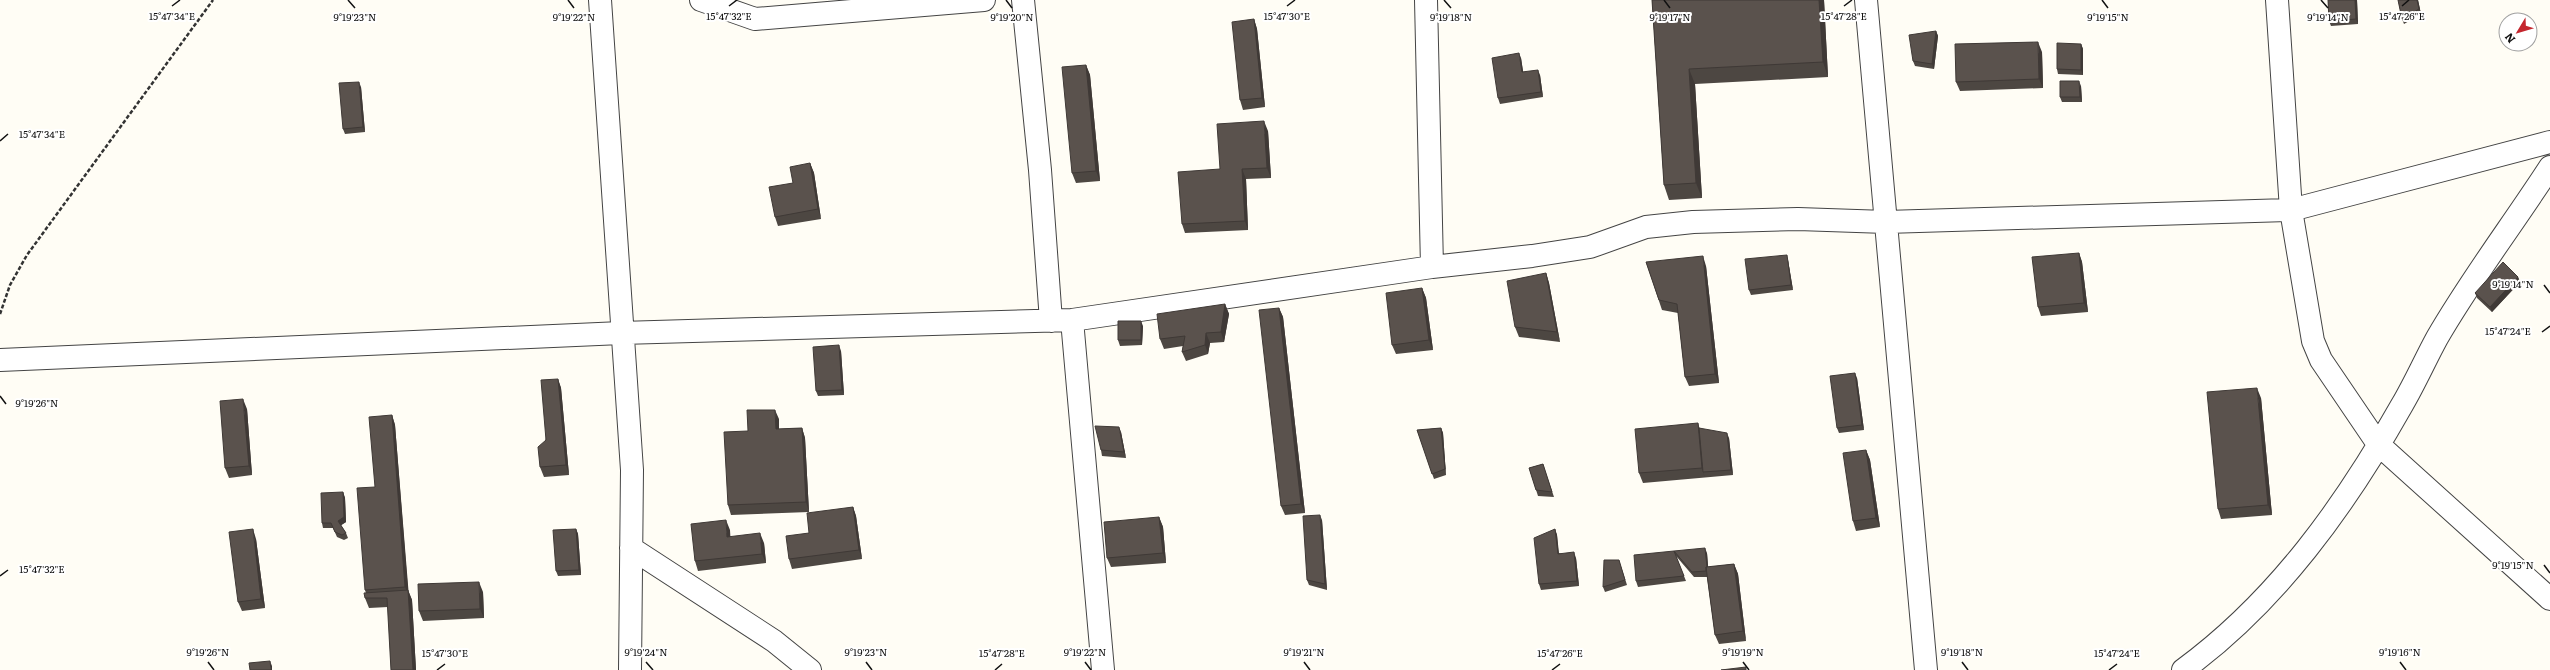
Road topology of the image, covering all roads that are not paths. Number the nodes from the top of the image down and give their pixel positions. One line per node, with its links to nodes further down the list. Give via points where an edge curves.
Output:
1 (600, 0): 15 (street)
2 (701, 0): 3 (street, via 755,20)
3 (984, 0)
4 (1023, 0): 13 (street, via 1040,170)
5 (1426, 0): 12 (street)
6 (1866, 0): 11 (street)
7 (2277, 0): 10 (street)
8 (2550, 142): 10 (street)
9 (2550, 167): 17 (street, via 2438,337)
10 (2291, 210): 11 (street); 17 (street, via 2313,341 2321,360)
11 (1886, 222): 12 (street, via 1798,219 1693,222 1646,227 1590,247); 23 (street)
12 (1432, 267): 14 (street)
13 (1051, 320): 14 (street); 15 (street)
14 (1072, 320): 22 (street)
15 (621, 333): 16 (street); 18 (street, via 632,470)
16 (0, 360)
17 (2378, 444): 19 (street); 24 (street, via 2351,489 2299,561 2248,615)
18 (631, 548): 20 (street); 21 (street, via 774,641)
19 (2550, 599)
20 (630, 670)
21 (810, 670)
22 (1103, 670)
23 (1926, 670)
24 (2182, 670)

